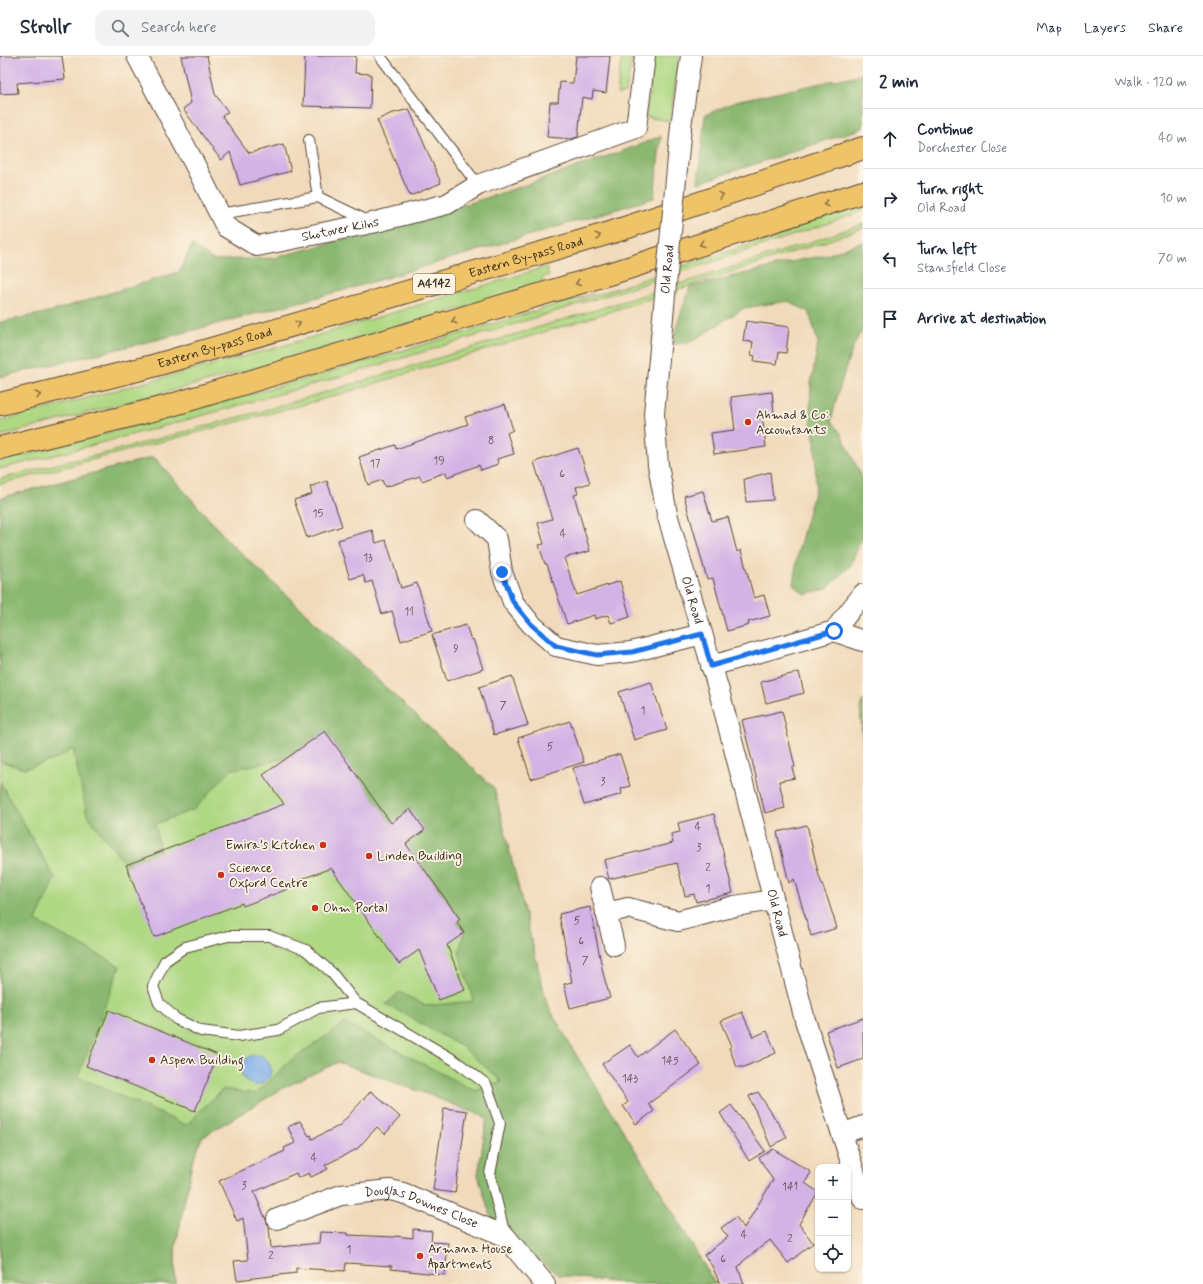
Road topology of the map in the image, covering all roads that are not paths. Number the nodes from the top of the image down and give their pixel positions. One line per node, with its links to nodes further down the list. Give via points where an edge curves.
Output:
1 (137, 56): 10 (street, Shotover Kilns)
2 (380, 56): 7 (lane)
3 (644, 56): 7 (street, Shotover Kilns, via 636,128)
4 (691, 56): 17 (street, Old Road, bridge, via 681,126 654,414 658,465 667,514)
5 (309, 140): 9 (lane)
6 (863, 148): 12 (highway, Eastern By-pass Road / A4142, one-way to 6, via 149,367 606,234)
7 (478, 185): 11 (street, Shotover Kilns, via 447,204)
8 (863, 192): 13 (highway, one-way to 13, via 622,270 180,403)
9 (318, 197): 10 (lane); 11 (lane)
10 (220, 214): 11 (street, Shotover Kilns, via 226,227 257,246)
11 (372, 223)
12 (0, 404)
13 (0, 448)
14 (476, 520): 17 (street, via 497,539 502,572 513,602 531,624 556,646 597,655 632,652)
15 (863, 594): 16 (street)
16 (834, 631): 18 (street); 19 (street)
17 (702, 634): 19 (street, Old Road)
18 (863, 641)
19 (711, 666): 21 (street, Old Road, via 750,805)
20 (600, 887): 22 (street)
21 (773, 900): 22 (street, via 735,906 678,921 628,908); 26 (street, Old Road, via 805,1020)
22 (606, 913): 23 (street)
23 (614, 945)
24 (356, 1003): 24 (lane, via 332,973 306,950 269,936 228,936 184,947 165,961 153,986 159,1003 176,1019 202,1031 239,1036 278,1030 318,1008); 29 (lane, via 454,1060 486,1084 500,1123 490,1174)
25 (863, 1126): 26 (street)
26 (842, 1134): 27 (street, Old Road)
27 (863, 1199)
28 (276, 1219): 29 (street, Douglas Downes Close, via 341,1195 390,1190 403,1193)
29 (505, 1236): 30 (street, Douglas Downes Close)
30 (545, 1284)

